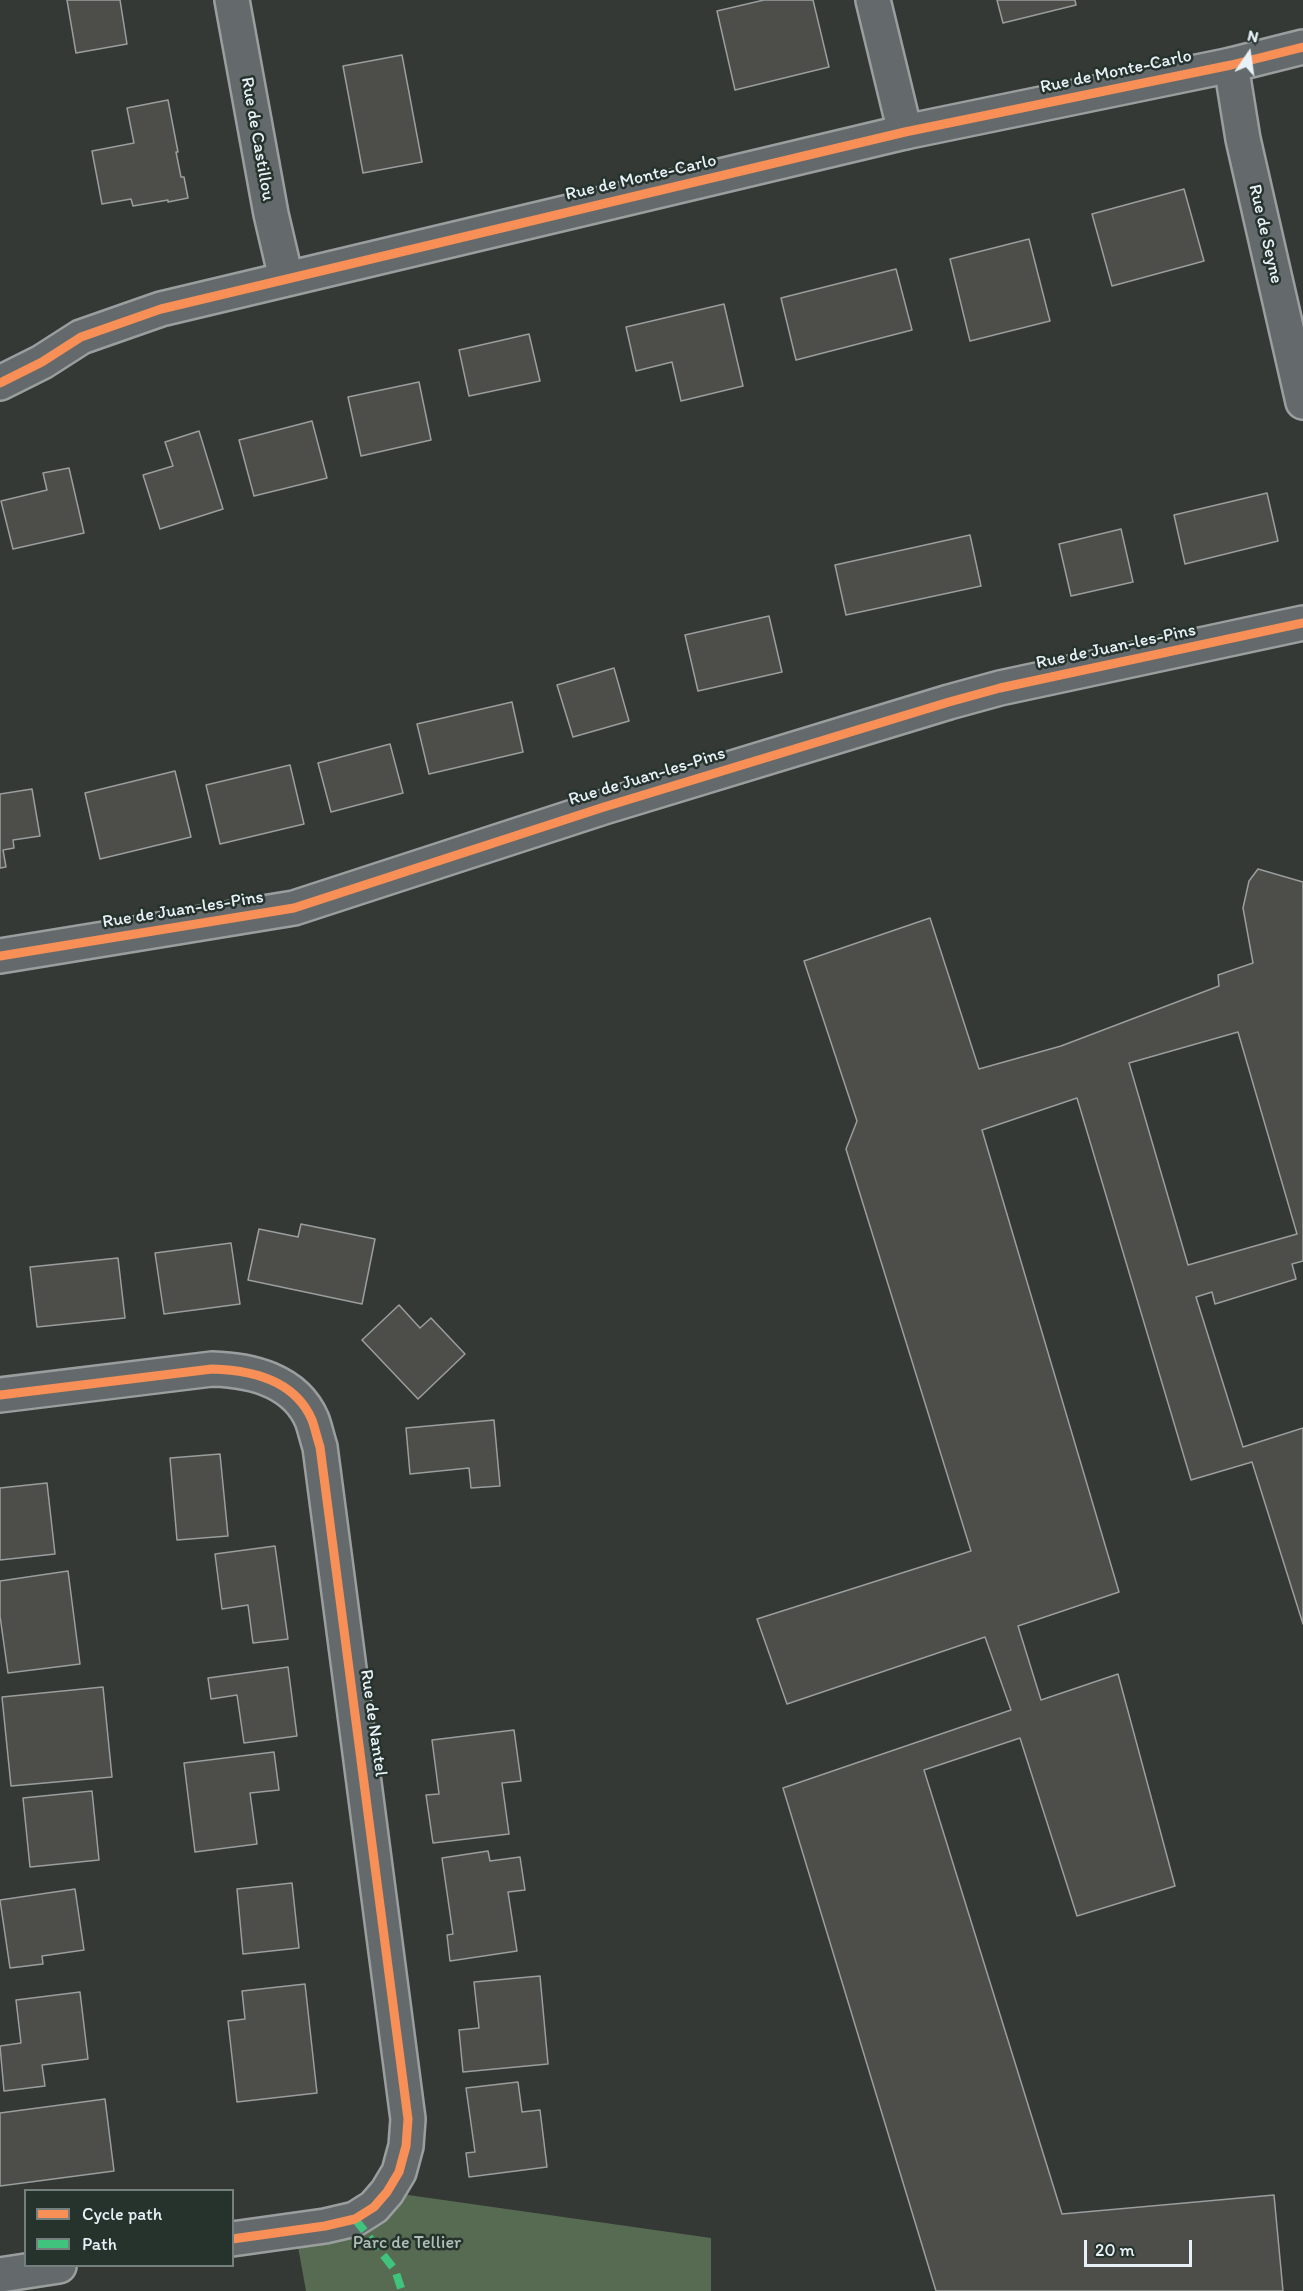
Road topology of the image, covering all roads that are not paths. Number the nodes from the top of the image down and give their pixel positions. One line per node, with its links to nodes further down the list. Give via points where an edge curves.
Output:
1 (232, 0): 6 (street, Rue de Castillou)
2 (873, 0): 5 (street)
3 (1303, 47): 4 (street, Rue de Monte-Carlo)
4 (1232, 65): 5 (street, Rue de Monte-Carlo); 8 (street, Rue de Seyne, via 1243,139)
5 (905, 132): 6 (street, Rue de Monte-Carlo)
6 (286, 278): 7 (street, Rue de Monte-Carlo, via 161,309 81,337)
7 (0, 383)
8 (1303, 402)
9 (1303, 623): 10 (street, Rue de Juan-les-Pins, via 948,702 294,908)
10 (0, 956)
11 (0, 1395): 12 (street, Rue de Nantel, via 235,1370 261,1376 300,1400 312,1419 320,1447 408,2119 406,2146 399,2172 387,2192 374,2207 355,2218)
12 (234, 2239)
13 (47, 2267): 14 (street)
14 (0, 2275)

